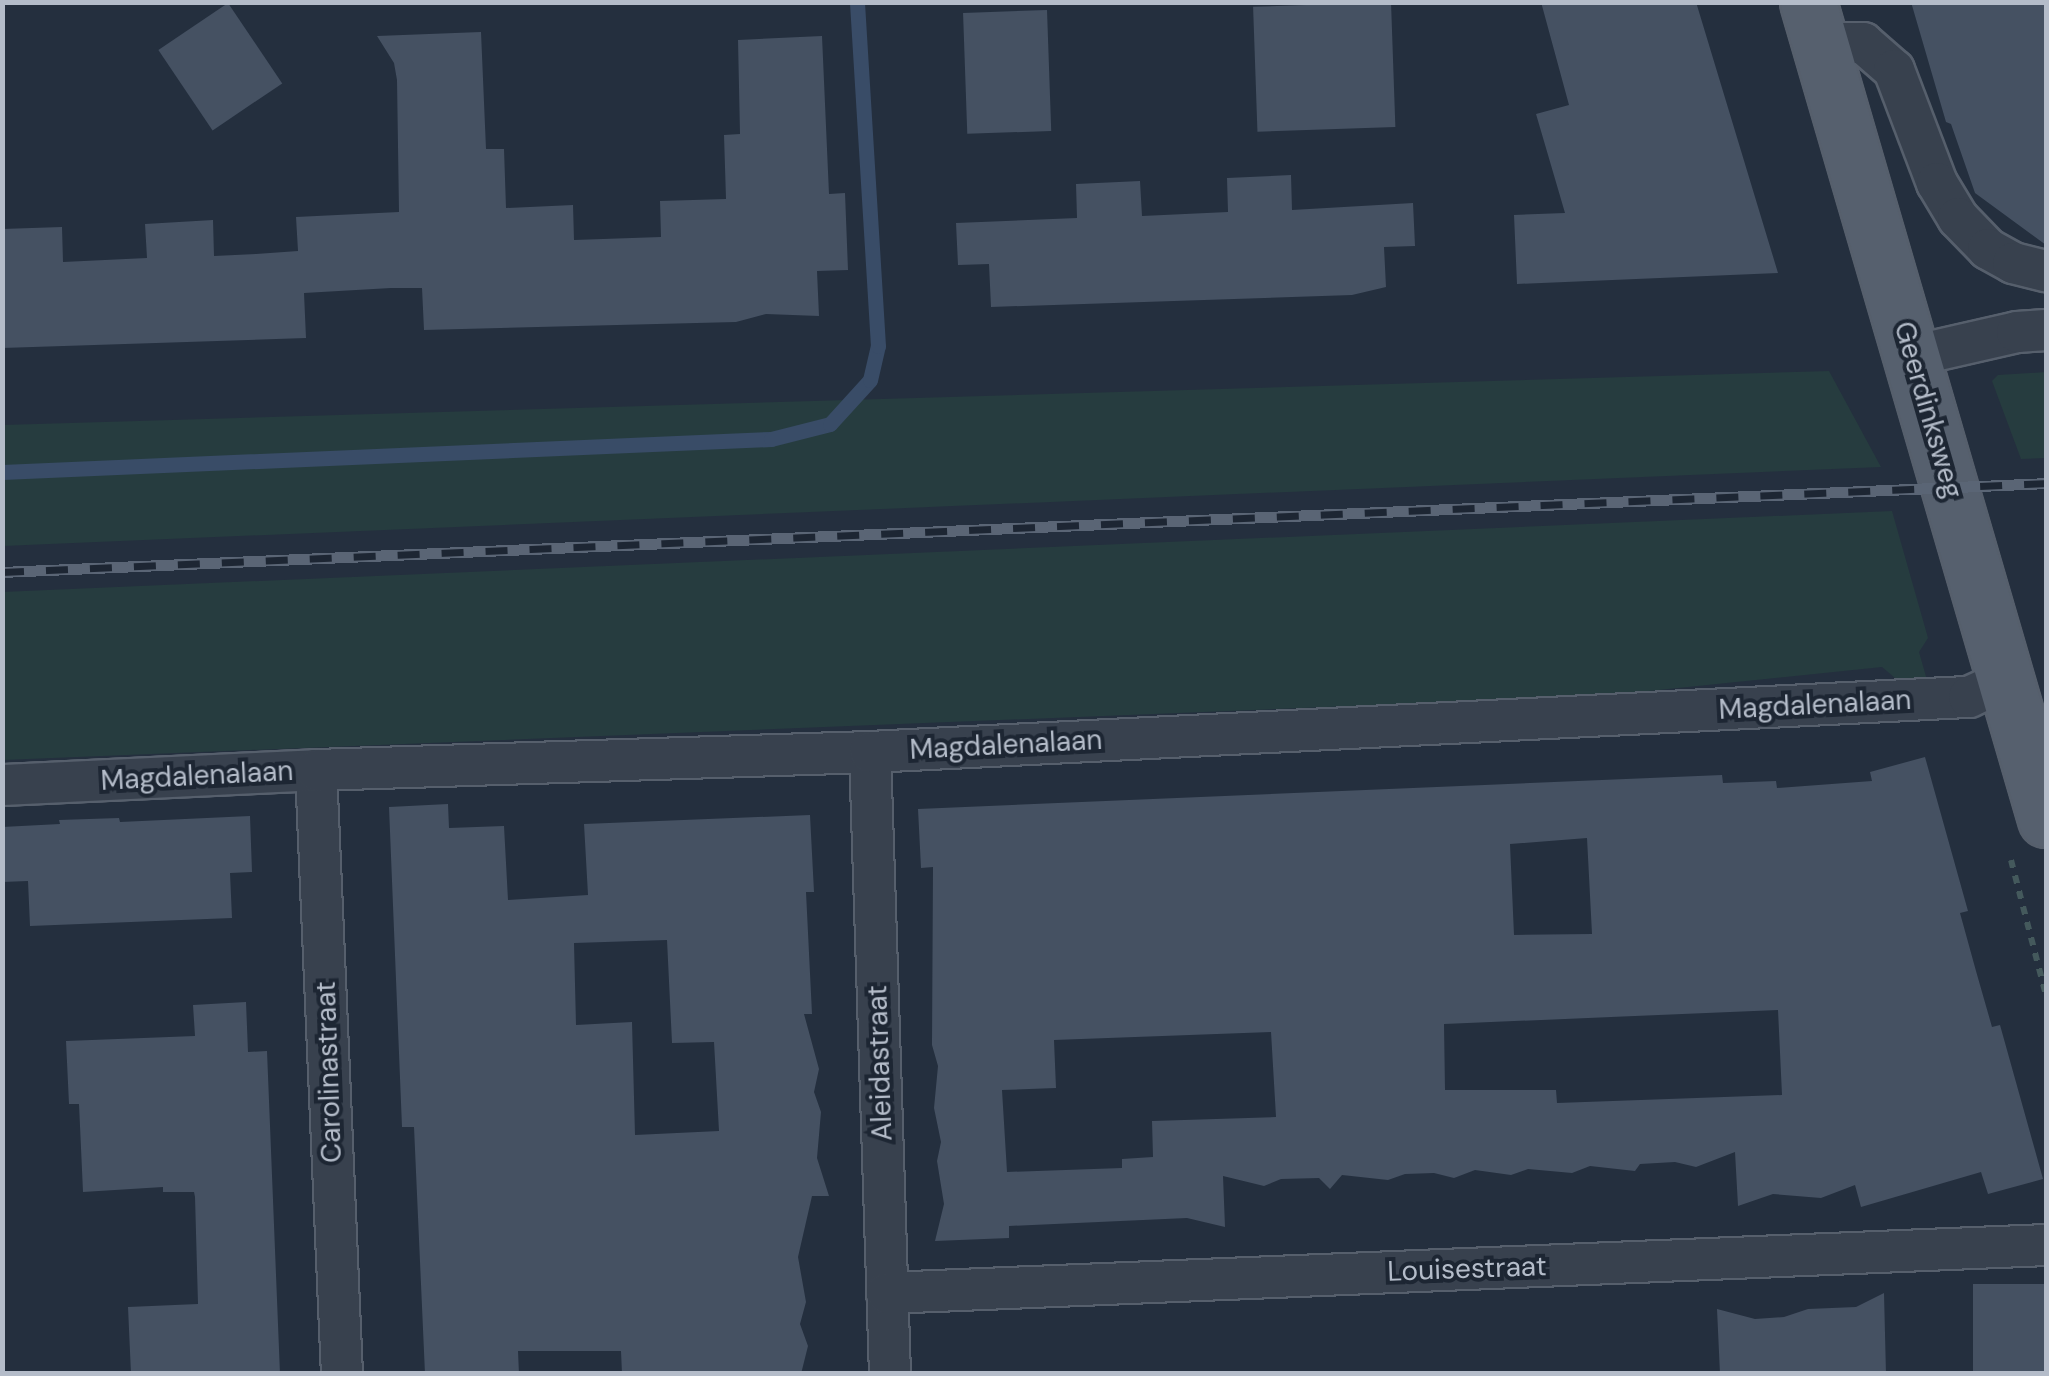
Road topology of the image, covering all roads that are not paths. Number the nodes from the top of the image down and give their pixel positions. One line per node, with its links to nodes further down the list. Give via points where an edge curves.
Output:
1 (1815, 22): 2 (street, via 1863,42 1894,70 1937,183 1958,218 1988,249); 4 (main road, Geerdinksweg)
2 (2046, 271)
3 (2046, 330): 4 (street)
4 (1912, 356): 5 (main road, Geerdinksweg)
5 (2006, 680): 6 (street, Magdalenalaan, via 1969,697); 9 (main road, Geerdinksweg)
6 (870, 752): 7 (street, Magdalenalaan); 11 (street, Aleidastraat)
7 (316, 770): 8 (street, Magdalenalaan); 12 (street, Carolinastraat)
8 (2, 786)
9 (2046, 818)
10 (2046, 1244): 11 (street, Louisestraat)
11 (886, 1293): 13 (street, Aleidastraat)
12 (342, 1374)
13 (890, 1374)

